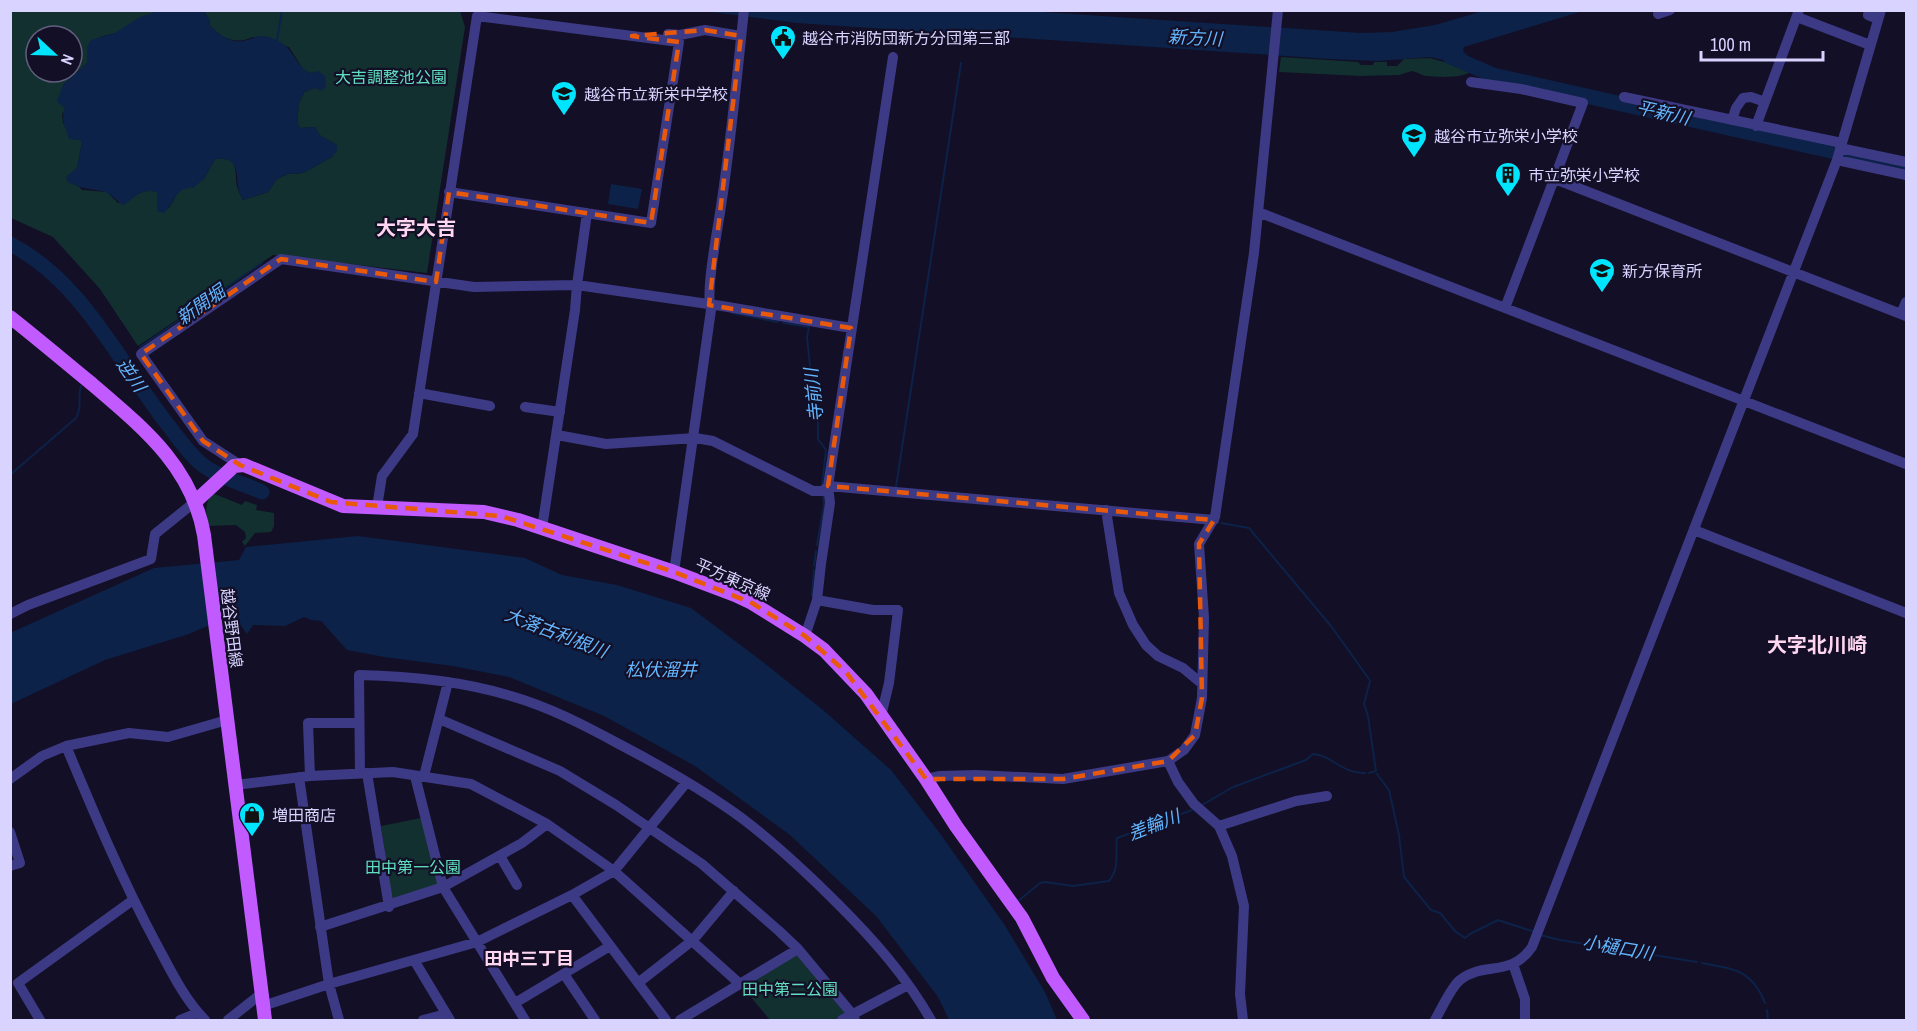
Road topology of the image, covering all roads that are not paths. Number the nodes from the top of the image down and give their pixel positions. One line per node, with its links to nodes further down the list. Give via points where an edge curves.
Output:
1 (744, 10): 8 (street)
2 (1670, 10): 5 (street)
3 (1869, 10): 7 (street, via 1868,15)
4 (1277, 12): 23 (street)
5 (1658, 14)
6 (1798, 14): 10 (street); 14 (street)
7 (1879, 15): 10 (street)
8 (742, 34): 9 (street, via 705,30 681,35 651,32); 29 (street)
9 (632, 36): 22 (street, via 477,16); 24 (street, via 679,42 651,223)
10 (1870, 45): 17 (street)
11 (892, 57): 33 (street)
12 (1471, 82): 21 (street, via 1583,103)
13 (1624, 98): 15 (street)
14 (1765, 102): 15 (street, via 1751,97 1743,99); 16 (street)
15 (1732, 120): 16 (street)
16 (1756, 126): 17 (street)
17 (1841, 146): 18 (street); 19 (street)
18 (1837, 160): 20 (street); 25 (street)
19 (1906, 162)
20 (1906, 175)
21 (1555, 179): 25 (street); 30 (street)
22 (449, 192): 24 (street); 26 (street)
23 (1258, 212): 30 (street); 47 (street)
24 (587, 213): 27 (street)
25 (1794, 273): 31 (street); 35 (street)
26 (436, 282): 27 (street, via 474,287); 34 (street); 42 (street, via 281,259 141,354 203,441)
27 (577, 285): 29 (street); 38 (street)
28 (1906, 302): 31 (street)
29 (709, 305): 33 (street); 40 (street)
30 (1505, 308): 35 (street)
31 (1904, 315)
32 (12, 321): 44 (main road, 越谷野田線, via 153,439 177,468)
33 (851, 328): 43 (street)
34 (419, 393): 36 (street); 45 (street, via 413,434 382,476)
35 (1744, 402): 41 (street); 49 (street)
36 (490, 406)
37 (525, 407): 38 (street)
38 (560, 412): 39 (street)
39 (557, 435): 40 (street, via 606,444); 48 (street)
40 (694, 438): 43 (street, via 713,441 813,491 823,491); 50 (street)
41 (1906, 464)
42 (240, 465): 44 (main road, via 234,466); 45 (main road, 平方東京線, via 338,505)
43 (828, 486): 46 (street); 51 (street, via 830,503)
44 (196, 501): 53 (street, via 155,534 151,559); 59 (main road, 越谷野田線)
45 (377, 507): 48 (main road, 平方東京線, via 484,513)
46 (1106, 510): 47 (street); 56 (street, via 1119,593 1133,624 1158,657 1183,668)
47 (1214, 520): 56 (street, via 1199,544 1204,618)
48 (542, 528): 50 (main road, 平方東京線)
49 (1694, 530): 52 (street); 90 (street, via 1538,932 1529,951)
50 (674, 572): 54 (main road, 平方東京線, via 752,603)
51 (817, 600): 54 (street); 57 (street, via 873,610 898,610)
52 (1906, 613)
53 (10, 614)
54 (805, 636): 57 (main road, 平方東京線, via 846,672)
55 (448, 682): 58 (street); 60 (street, via 359,675); 68 (street, via 555,711)
56 (1201, 683): 62 (street, via 1195,735 1184,750)
57 (881, 716): 67 (main road, 平方東京線)
58 (439, 719): 64 (street); 73 (street, via 560,771)
59 (227, 720): 61 (street, via 168,737 129,733); 69 (main road, 越谷野田線)
60 (359, 723): 63 (street); 65 (street, via 308,723)
61 (66, 746): 66 (street, via 42,756); 82 (street)
62 (1168, 761): 67 (street, via 1063,779 976,775); 72 (street, via 1194,804)
63 (363, 774): 64 (street, via 393,772); 65 (street); 83 (street)
64 (420, 776): 71 (street, via 471,784); 79 (street)
65 (304, 777): 69 (street); 84 (street)
66 (10, 779)
67 (926, 779): 112 (main road, 平方東京線, via 1022,918 1053,978)
68 (686, 783): 73 (street); 95 (street, via 742,819 804,871 867,933)
69 (235, 785): 96 (main road, 越谷野田線)
70 (1327, 796): 72 (street, via 1296,801)
71 (547, 824): 75 (street); 77 (street)
72 (1219, 826): 113 (street, via 1232,856 1244,906 1240,994)
73 (649, 829): 77 (street); 80 (street)
74 (10, 832): 76 (street, via 20,862)
75 (500, 855): 78 (street); 79 (street)
76 (10, 866)
77 (615, 871): 81 (street); 85 (street)
78 (517, 885)
79 (444, 887): 83 (street); 86 (street)
80 (734, 891): 85 (street); 88 (street)
81 (572, 895): 86 (street); 87 (street)
82 (133, 900): 98 (street); 101 (street, via 18,982)
83 (389, 907): 84 (street)
84 (320, 927): 93 (street)
85 (693, 940): 92 (street); 94 (street)
86 (477, 942): 89 (street); 97 (street)
87 (610, 946): 91 (street); 92 (street)
88 (798, 949): 94 (street); 100 (street)
89 (414, 960): 93 (street); 99 (street)
90 (1514, 964): 114 (street, via 1478,971 1460,980); 115 (street, via 1525,999)
91 (564, 974): 97 (street); 108 (street)
92 (638, 983): 109 (street)
93 (329, 984): 96 (street); 105 (street)
94 (740, 984): 110 (street)
95 (908, 985): 100 (street); 111 (street)
96 (262, 1000): 103 (street); 104 (main road, 越谷野田線)
97 (515, 1003): 107 (street)
98 (201, 1017): 102 (street)
99 (448, 1017): 106 (street)
100 (850, 1019)
101 (40, 1020)
102 (180, 1020)
103 (228, 1020)
104 (265, 1020)
105 (339, 1020)
106 (423, 1020)
107 (525, 1020)
108 (595, 1020)
109 (666, 1020)
110 (680, 1020)
111 (931, 1020)
112 (1083, 1020)
113 (1243, 1020)
114 (1435, 1020)
115 (1525, 1020)

